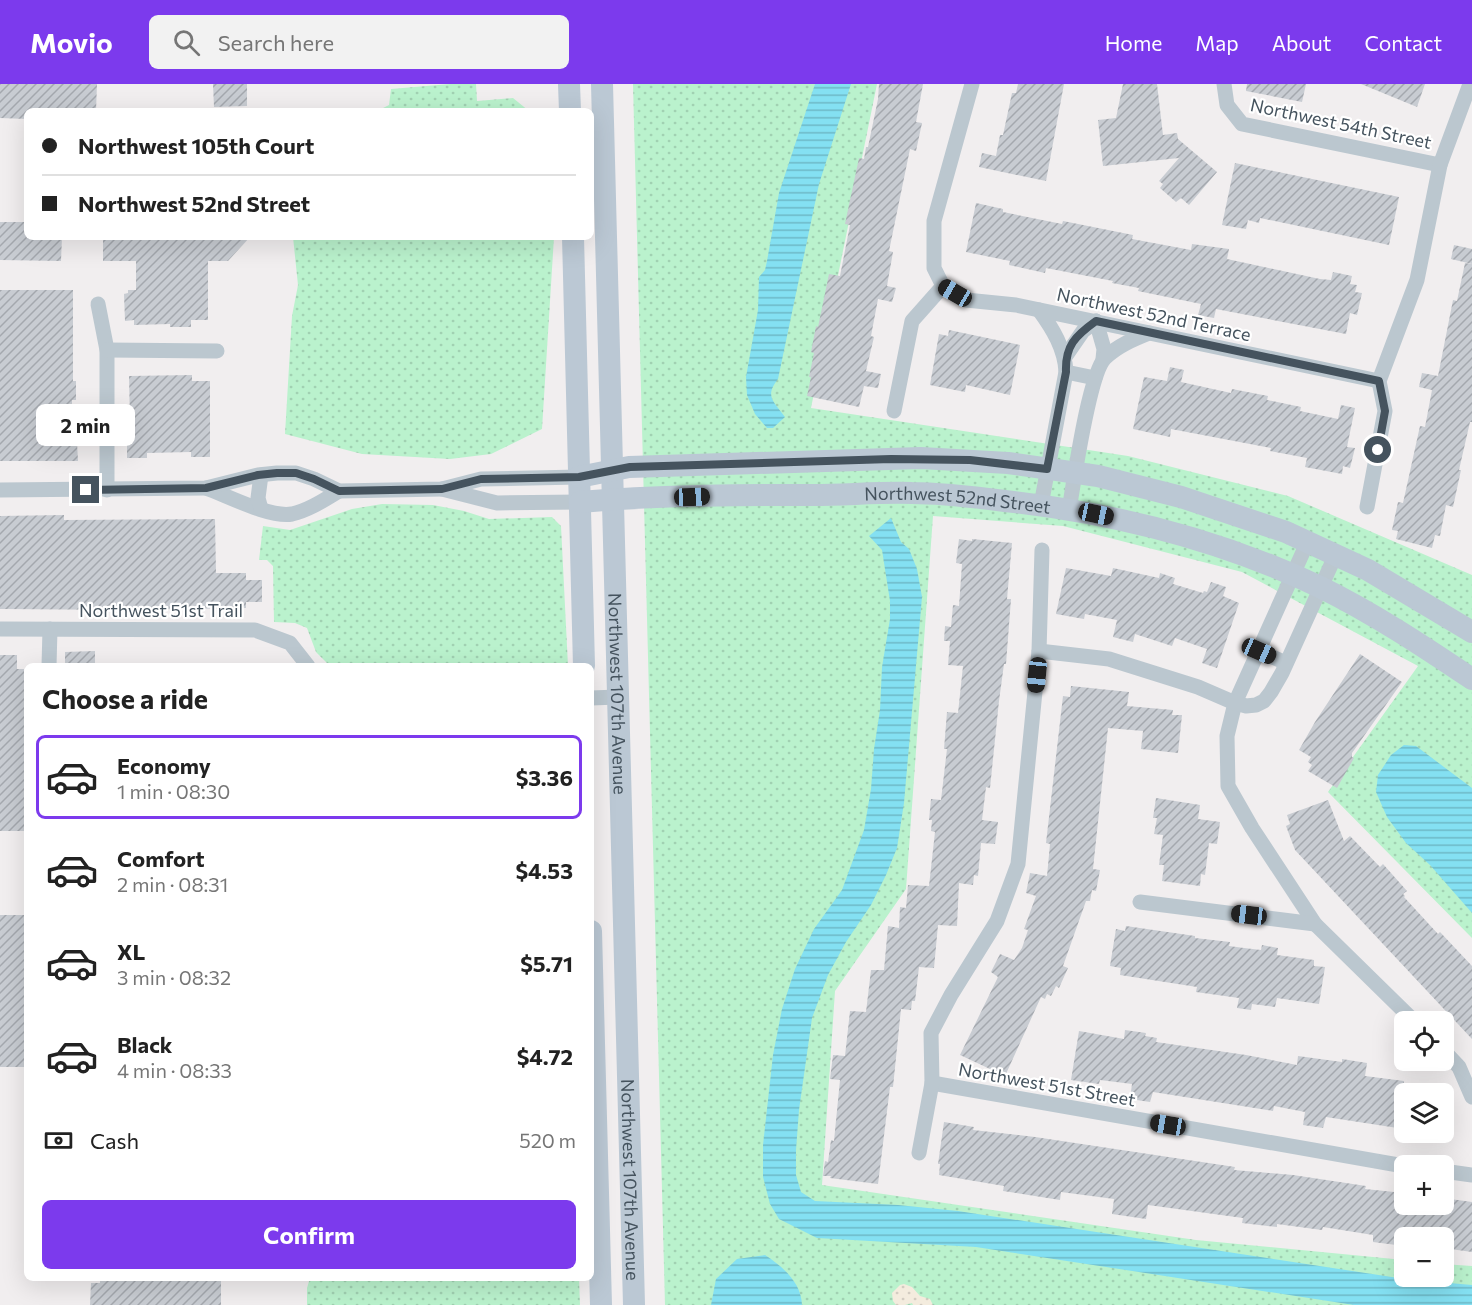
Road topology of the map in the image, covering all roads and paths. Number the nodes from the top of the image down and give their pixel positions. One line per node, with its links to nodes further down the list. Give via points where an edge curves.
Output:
1 (569, 84): 6 (main road)
2 (602, 84): 22 (main road, Northwest 107th Avenue)
3 (972, 84): 9 (street, via 934,221 934,268)
4 (1224, 84): 7 (street, Northwest 54th Street, via 1227,105 1242,124)
5 (1470, 84): 7 (street)
6 (570, 108)
7 (1440, 165): 19 (street, via 1417,280)
8 (573, 240): 25 (main road, Northwest 107th Avenue)
9 (943, 286): 11 (street, Northwest 52nd Terrace, via 966,300); 20 (street, via 912,321)
10 (98, 304): 14 (street)
11 (1039, 310): 12 (street, Northwest 52nd Terrace); 17 (street, via 1048,322)
12 (1096, 321): 13 (street, Northwest 52nd Terrace); 16 (street); 17 (street, via 1083,331)
13 (1149, 333): 16 (street, via 1126,342); 19 (street, Northwest 52nd Terrace)
14 (107, 350): 15 (street); 29 (street)
15 (216, 351)
16 (1103, 359): 18 (street)
17 (1065, 365): 18 (street); 21 (street)
18 (1095, 378): 23 (street)
19 (1379, 381): 34 (street, via 1385,411)
20 (894, 411)
21 (1047, 469): 22 (main road, Northwest 52nd Street, via 921,458); 23 (main road, Northwest 52nd Street); 33 (street)
22 (612, 470): 25 (main road, Northwest 52nd Street); 31 (main road, Northwest 107th Avenue)
23 (1076, 473): 36 (street); 37 (main road, Northwest 52nd Street, via 1181,497)
24 (261, 474): 26 (street, Northwest 52nd Street); 30 (street, Northwest 52nd Street, via 296,473); 35 (street)
25 (579, 477): 27 (street, Northwest 52nd Street, via 481,479); 32 (main road, Northwest 107th Avenue)
26 (206, 488): 29 (street, Northwest 52nd Street); 35 (street, Northwest 52nd Street)
27 (442, 489): 30 (street, Northwest 52nd Street); 32 (street, Northwest 52nd Street, via 497,503)
28 (0, 490): 29 (street, Northwest 52nd Street)
29 (107, 490)
30 (339, 491): 35 (street, Northwest 52nd Street, via 291,514)
31 (613, 499): 32 (main road, Northwest 52nd Street); 33 (main road, Northwest 52nd Street, via 913,493); 52 (main road, Northwest 107th Avenue)
32 (580, 502): 49 (main road, Northwest 107th Avenue)
33 (1041, 505): 36 (main road, Northwest 52nd Street)
34 (1367, 507)
35 (261, 509)
36 (1069, 510): 40 (main road, Northwest 52nd Street, via 1172,532)
37 (1308, 541): 39 (main road, Northwest 52nd Street); 40 (street)
38 (1042, 550): 45 (street)
39 (1336, 554): 41 (street); 44 (main road, Northwest 52nd Street, via 1405,590)
40 (1293, 575): 41 (main road, Northwest 52nd Street); 46 (street)
41 (1320, 588): 50 (street); 51 (main road, Northwest 52nd Street, via 1391,626)
42 (0, 629): 43 (street, Northwest 51st Trail)
43 (50, 629): 47 (street); 48 (street, Northwest 51st Trail, via 255,630 290,643)
44 (1472, 633)
45 (1039, 651): 54 (street, via 1109,659 1198,687); 60 (street, via 1018,864 997,921 931,1033)
46 (1259, 651): 50 (street); 54 (street)
47 (49, 663)
48 (306, 663)
49 (584, 663)
50 (1286, 663): 54 (street, via 1264,701 1246,706)
51 (1472, 679)
52 (618, 697): 53 (street); 67 (main road, Northwest 107th Avenue)
53 (594, 698)
54 (1234, 703): 56 (street, via 1227,736 1228,786)
55 (1140, 902): 56 (street)
56 (1315, 924): 57 (street)
57 (1404, 1011)
58 (594, 1044): 66 (main road, Northwest 107th Avenue)
59 (1454, 1062): 61 (street)
60 (932, 1083): 62 (street); 63 (street, Northwest 51st Street)
61 (1472, 1097)
62 (919, 1153)
63 (1394, 1164)
64 (1454, 1173): 65 (street)
65 (1472, 1175)
66 (601, 1305)
67 (634, 1305)

